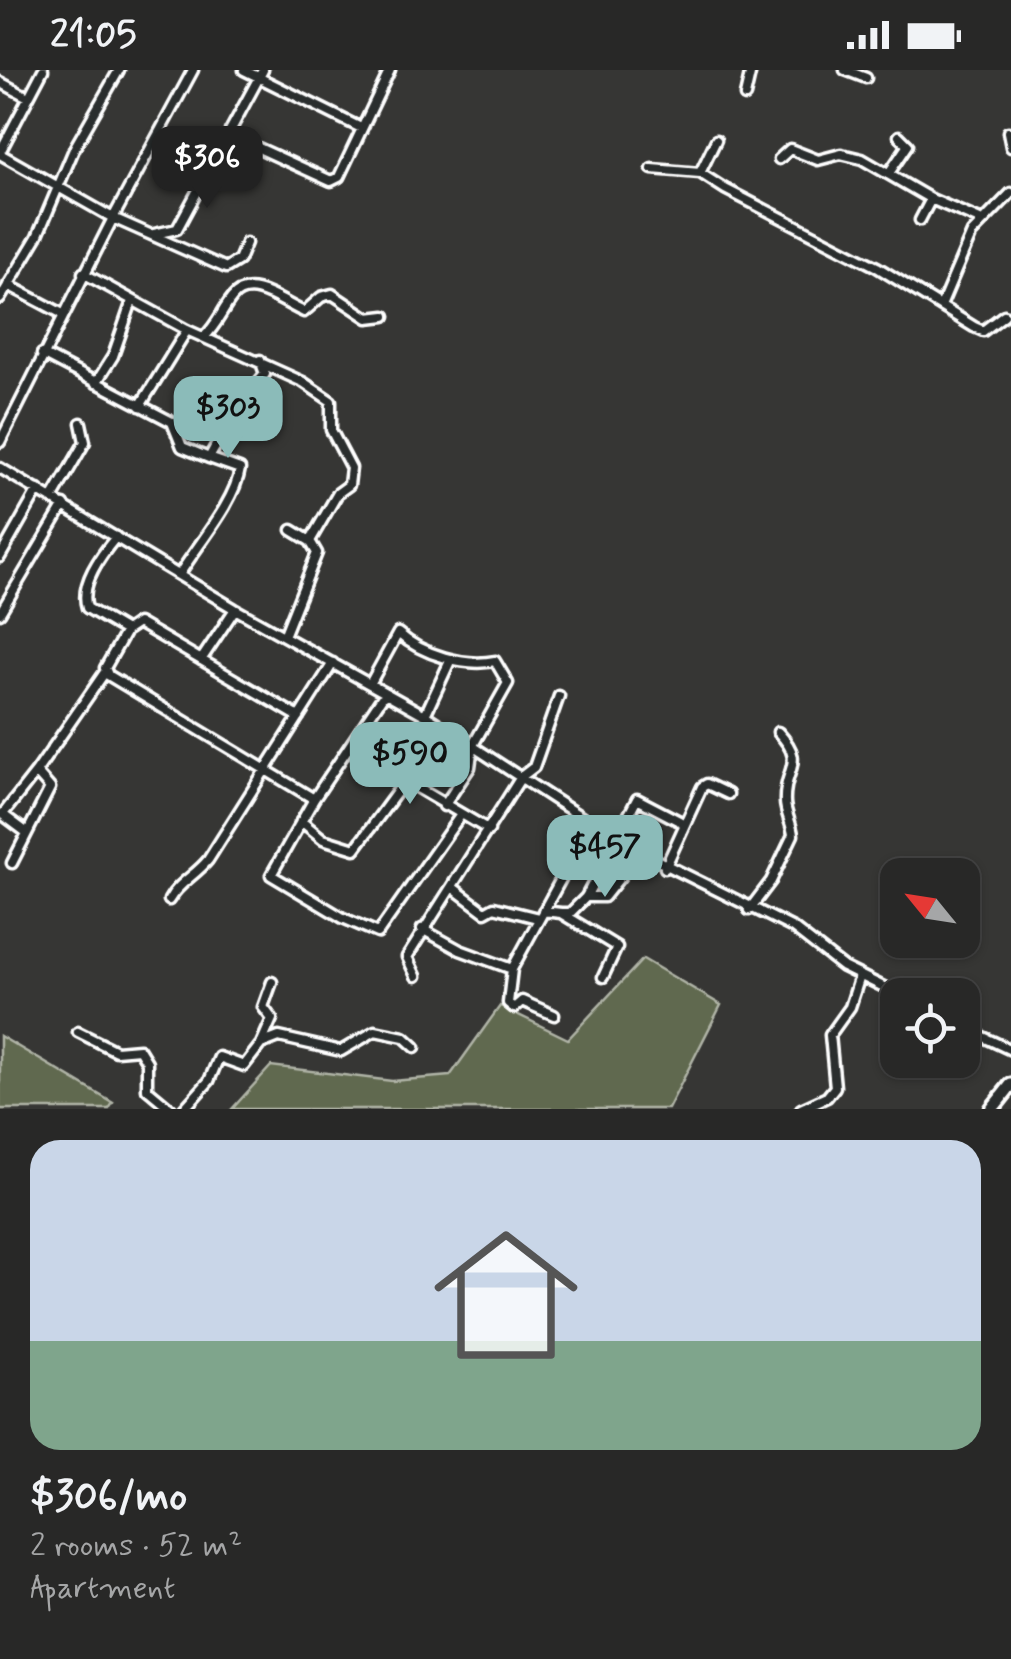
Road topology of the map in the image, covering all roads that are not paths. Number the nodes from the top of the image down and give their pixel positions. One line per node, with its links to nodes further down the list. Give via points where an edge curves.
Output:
1 (43, 70): 11 (street)
2 (119, 70): 24 (street)
3 (194, 70): 27 (street)
4 (244, 70): 8 (street)
5 (390, 70): 13 (street)
6 (750, 70): 12 (street)
7 (844, 70): 9 (street)
8 (261, 74): 13 (street); 15 (street)
9 (866, 78)
10 (0, 82): 11 (street)
11 (28, 96): 19 (street)
12 (745, 96)
13 (361, 128): 15 (street, via 339,177 330,181)
14 (1008, 132): 18 (street)
15 (230, 134): 30 (street, via 177,230)
16 (899, 136): 23 (street, via 908,146)
17 (716, 140): 22 (street)
18 (1011, 147)
19 (0, 153): 24 (street)
20 (779, 158): 23 (street, via 790,150 818,160 841,154)
21 (652, 169): 22 (street)
22 (700, 173): 36 (street)
23 (890, 173): 26 (street)
24 (60, 188): 27 (street); 33 (street)
25 (1011, 193): 29 (street)
26 (931, 198): 28 (street); 29 (street)
27 (113, 218): 30 (street); 32 (street)
28 (920, 220)
29 (982, 221): 36 (street)
30 (149, 235): 31 (street, via 226,268 240,260)
31 (246, 243)
32 (83, 273): 35 (street); 37 (street)
33 (8, 286): 34 (street); 37 (street)
34 (0, 299)
35 (132, 301): 40 (street); 44 (street, via 114,356)
36 (941, 306): 38 (street, via 983,330)
37 (61, 314): 42 (street)
38 (1004, 314)
39 (385, 316): 41 (street, via 368,318 332,294 304,312 246,289 233,296)
40 (187, 330): 41 (street); 45 (street)
41 (204, 337): 43 (street)
42 (42, 354): 44 (street); 47 (street)
43 (260, 360): 50 (street, via 265,374); 57 (street, via 331,401 331,430 350,468 349,485)
44 (96, 383): 45 (street)
45 (140, 406): 50 (street, via 172,422 182,447)
46 (0, 409): 47 (street)
47 (12, 416): 49 (street)
48 (80, 422): 53 (street, via 85,442)
49 (0, 442)
50 (209, 458): 59 (street, via 240,469 237,491)
51 (0, 468): 52 (street)
52 (38, 490): 53 (street); 58 (street)
53 (52, 498): 54 (street)
54 (64, 506): 56 (street); 61 (street)
55 (292, 530): 57 (street)
56 (116, 537): 59 (street); 62 (street, via 88,581 84,601)
57 (310, 541): 63 (street, via 318,553 313,573)
58 (0, 557)
59 (179, 575): 60 (street)
60 (235, 609): 63 (street); 65 (street)
61 (0, 613)
62 (126, 631): 65 (street, via 138,623); 67 (street)
63 (284, 636): 66 (street)
64 (451, 659): 68 (street, via 398,633); 71 (street); 74 (street, via 494,661 508,683)
65 (201, 660): 72 (street)
66 (333, 664): 68 (street); 72 (street)
67 (105, 672): 76 (street); 77 (street)
68 (370, 684): 69 (street)
69 (385, 693): 71 (street); 75 (street)
70 (559, 696): 78 (street, via 534,767)
71 (425, 715): 74 (street)
72 (299, 718): 76 (street)
73 (778, 732): 97 (street, via 795,760 784,801 793,835)
74 (473, 745): 78 (street); 82 (street, via 470,767)
75 (351, 749): 79 (street); 81 (street)
76 (265, 769): 81 (street); 96 (street, via 208,860)
77 (36, 772): 83 (street); 89 (street, via 50,788)
78 (521, 777): 86 (street); 88 (street)
79 (405, 781): 82 (street); 85 (street, via 355,849 323,840)
80 (728, 794): 87 (street, via 707,784)
81 (314, 799): 85 (street)
82 (444, 806): 84 (street)
83 (1, 814): 89 (street)
84 (460, 816): 85 (street, via 378,933 271,875); 88 (street)
85 (301, 821)
86 (591, 824): 90 (street); 98 (street)
87 (686, 824): 90 (street, via 637,799); 93 (street)
88 (489, 830): 94 (street)
89 (26, 832): 92 (street)
90 (618, 841): 91 (street); 95 (street)
91 (638, 853): 93 (street); 95 (street, via 604,897)
92 (12, 863)
93 (666, 868): 97 (street)
94 (452, 887): 98 (street, via 485,912 494,907); 100 (street)
95 (586, 897): 99 (street)
96 (169, 900)
97 (750, 910): 103 (street, via 792,928)
98 (540, 914): 99 (street); 101 (street)
99 (560, 914): 104 (street, via 617,948)
100 (422, 929): 101 (street); 102 (street, via 407,956)
101 (512, 968): 107 (street, via 508,1003 514,1008 522,1001)
102 (416, 976)
103 (860, 976): 106 (street); 116 (street, via 830,1036 835,1087)
104 (603, 977)
105 (272, 982): 110 (street, via 263,1007 272,1019)
106 (880, 986)
107 (554, 1014)
108 (78, 1032): 114 (street, via 116,1051 139,1048 147,1089)
109 (980, 1035): 112 (street)
110 (262, 1044): 111 (street, via 291,1037 341,1051 376,1031 404,1037); 115 (street, via 244,1066 219,1056 209,1081)
111 (415, 1047)
112 (1011, 1050)
113 (1011, 1085): 117 (main road)
114 (171, 1109)
115 (184, 1109)
116 (801, 1109)
117 (992, 1109)

